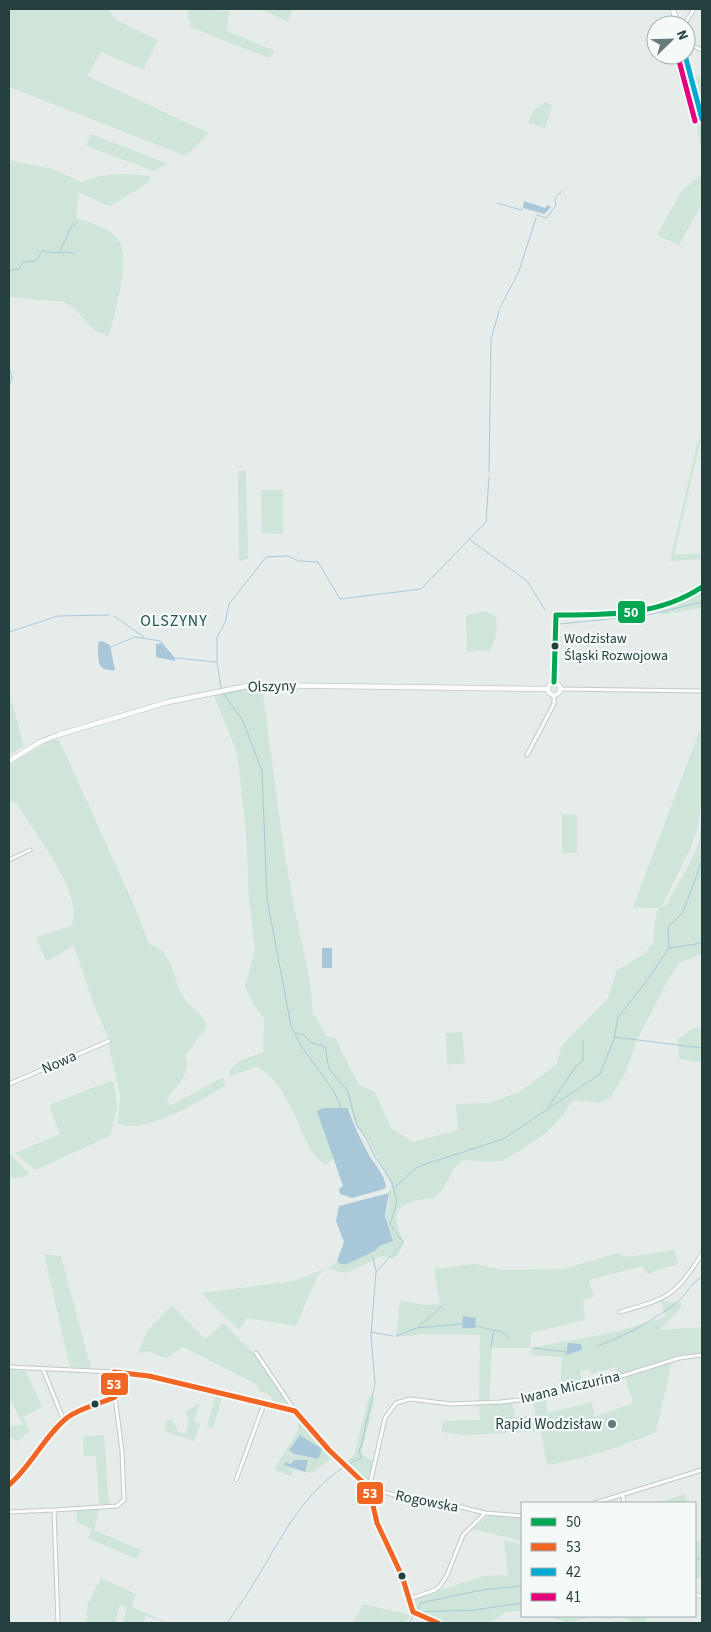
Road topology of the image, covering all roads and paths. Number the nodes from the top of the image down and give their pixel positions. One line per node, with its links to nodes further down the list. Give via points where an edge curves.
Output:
1 (688, 65): 2 (street)
2 (702, 119)
3 (702, 587): 4 (street, via 682,600 651,608 596,614 556,614)
4 (554, 682): 5 (street); 6 (street)
5 (548, 689): 8 (street); 10 (street, Olszyny, via 252,685 168,702 51,737)
6 (561, 689): 7 (street); 8 (street)
7 (702, 691)
8 (554, 695): 9 (street, via 554,704)
9 (527, 755)
10 (9, 761)
11 (30, 850): 12 (street)
12 (9, 860)
13 (109, 1040): 14 (street, Nowa)
14 (9, 1084)
15 (702, 1254): 16 (street, via 674,1292 662,1300)
16 (620, 1312)
17 (256, 1353): 24 (street, Rogowska)
18 (702, 1355): 25 (street, Iwana Miczurina, via 679,1358 593,1385 538,1398 451,1404 402,1399)
19 (9, 1367): 20 (street)
20 (43, 1369): 21 (street); 26 (street)
21 (114, 1372): 22 (street); 23 (street, via 149,1376)
22 (115, 1398): 26 (street, via 80,1410); 34 (street, via 124,1500 117,1506)
23 (264, 1404): 24 (street); 28 (street)
24 (295, 1411): 30 (street, Rogowska)
25 (385, 1418): 30 (street, Rogowska)
26 (64, 1421): 29 (street)
27 (702, 1470): 31 (street)
28 (236, 1480)
29 (9, 1485)
30 (369, 1488): 36 (street, Rogowska, via 428,1504 445,1503); 38 (street, Rogowska, via 377,1523)
31 (623, 1496): 32 (street); 33 (street)
32 (599, 1502)
33 (624, 1502)
34 (54, 1510): 35 (street); 39 (street)
35 (9, 1512)
36 (485, 1514): 37 (street, Rogowska); 38 (street, via 463,1535 440,1586)
37 (521, 1516)
38 (409, 1599): 40 (street, Rogowska, via 414,1614)
39 (58, 1623)
40 (438, 1623)

